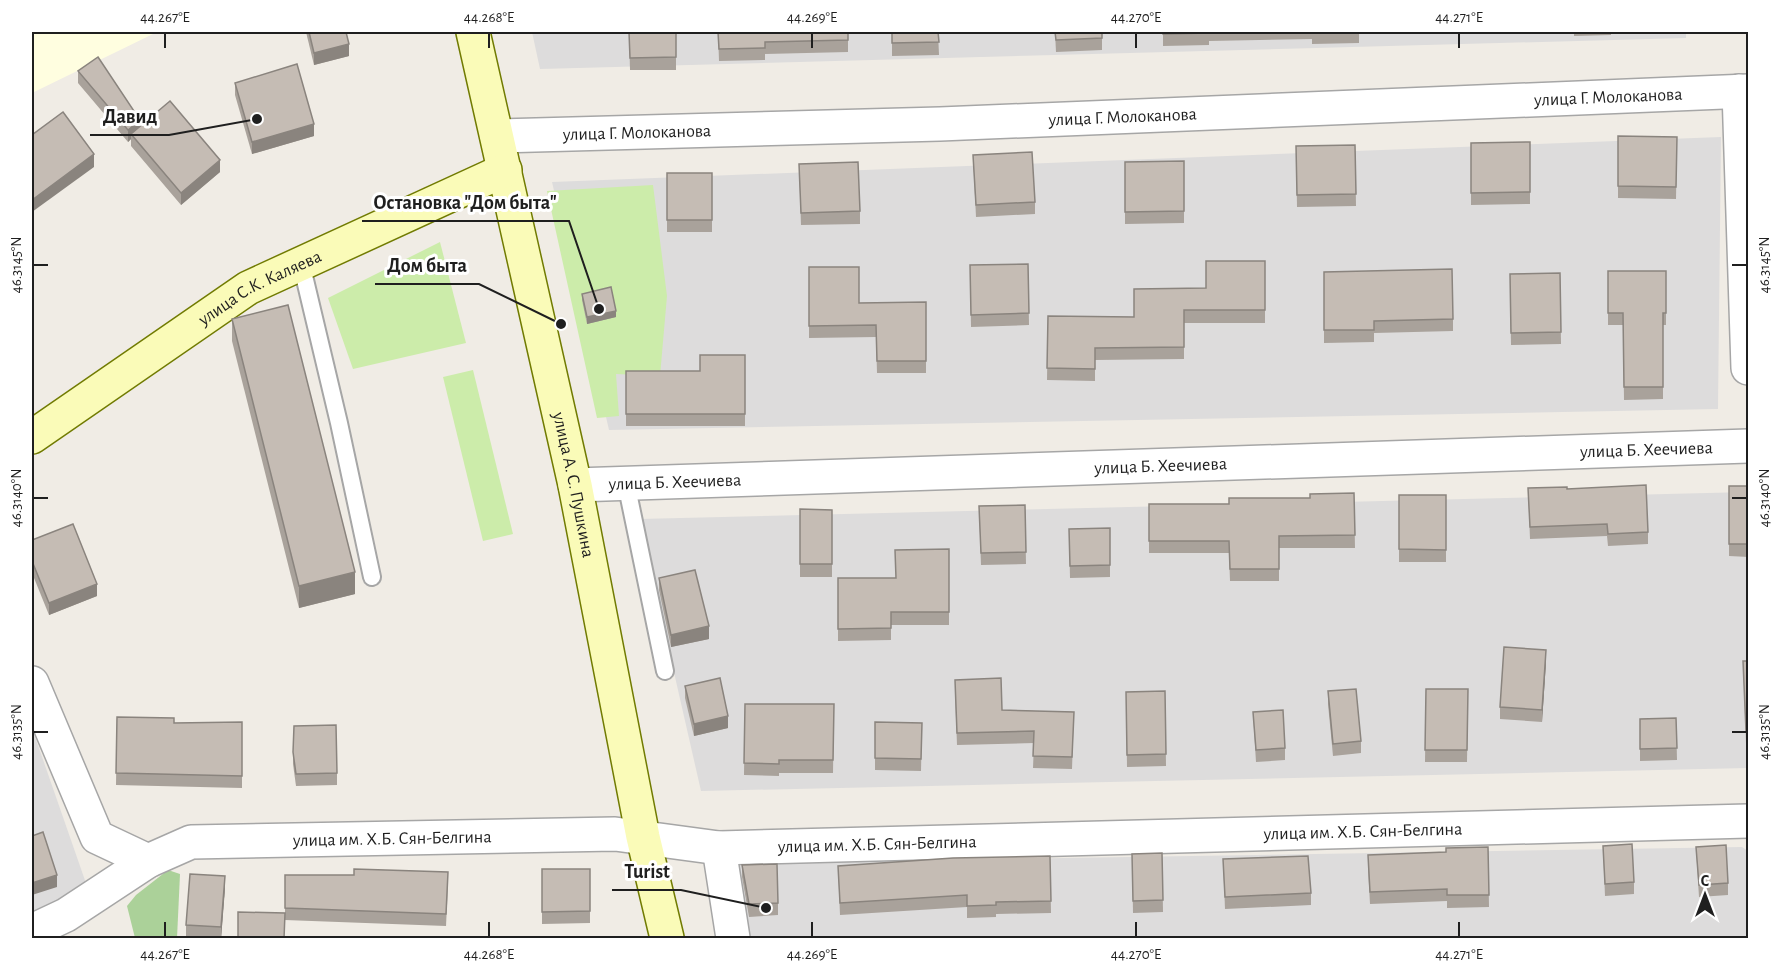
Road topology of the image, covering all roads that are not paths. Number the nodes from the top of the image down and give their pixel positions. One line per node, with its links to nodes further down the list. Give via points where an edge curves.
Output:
1 (473, 32): 3 (main road, улица А. С. Пушкина)
2 (1744, 92): 3 (street, улица Г. Молоканова, via 940,124); 6 (street)
3 (497, 136): 4 (main road, улица А. С. Пушкина)
4 (505, 170): 5 (main road, улица С.К. Каляева); 10 (main road, улица А. С. Пушкина)
5 (301, 263): 7 (main road, улица С.К. Каляева, via 248,288); 11 (lane)
6 (1749, 368)
7 (32, 437)
8 (1749, 446): 9 (street, улица Б. Хеечиева)
9 (626, 483): 10 (street, улица Б. Хеечиева); 12 (lane)
10 (575, 485): 15 (main road, улица А. С. Пушкина)
11 (372, 578)
12 (665, 671)
13 (32, 683): 17 (street, via 97,837)
14 (1749, 821): 16 (street, улица им. Х.Б. Сян-Белгина)
15 (644, 837): 16 (street, улица им. Х.Б. Сян-Белгина); 17 (street, улица им. Х.Б. Сян-Белгина, via 615,834 191,842); 19 (main road, улица А. С. Пушкина)
16 (719, 848): 20 (street)
17 (148, 861): 18 (street, улица им. Х.Б. Сян-Белгина, via 66,915)
18 (32, 931)
19 (667, 939)
20 (733, 939)

